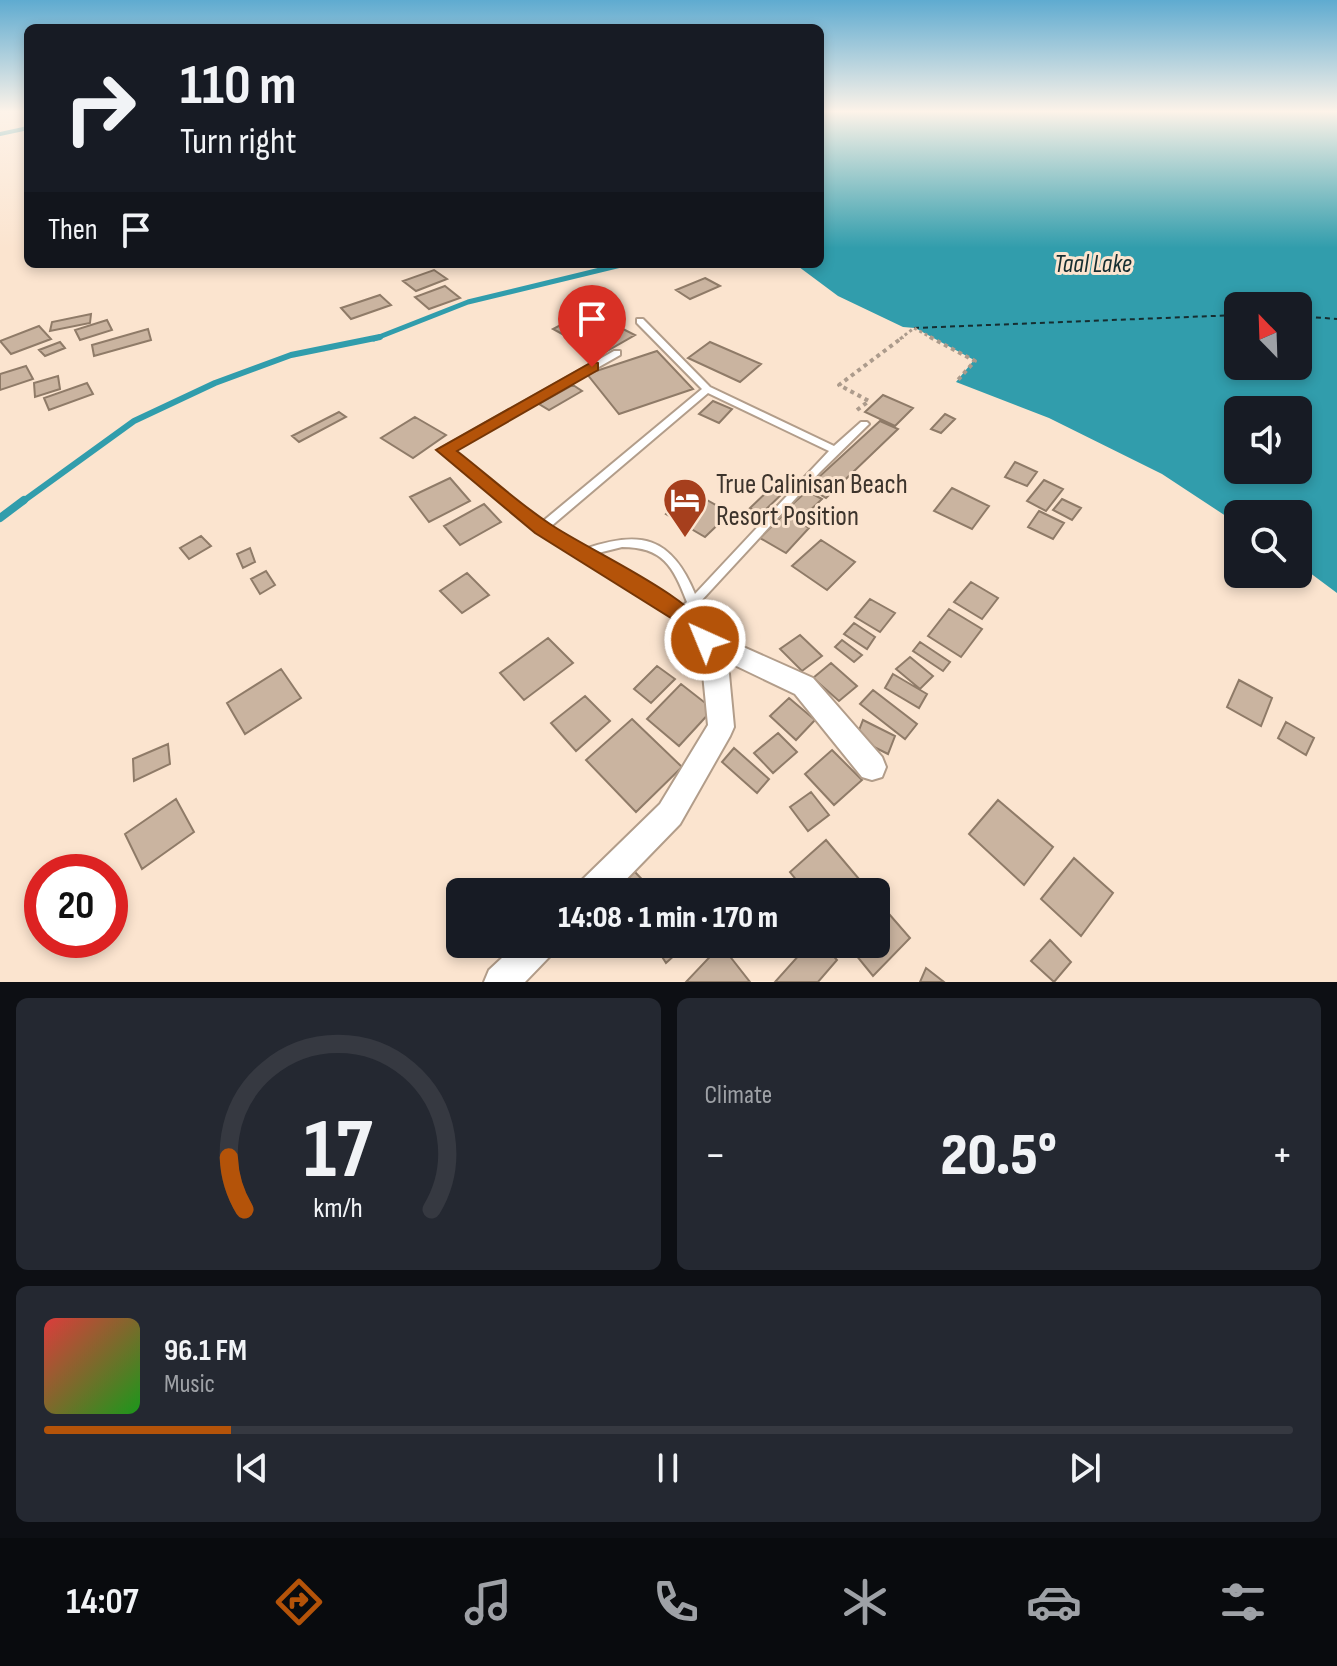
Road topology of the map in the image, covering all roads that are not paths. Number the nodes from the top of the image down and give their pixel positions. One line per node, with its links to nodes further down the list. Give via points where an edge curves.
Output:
1 (640, 321): 3 (lane)
2 (617, 353): 6 (lane, via 445,450)
3 (707, 389): 5 (lane); 6 (lane)
4 (864, 424): 5 (lane)
5 (835, 450): 8 (lane)
6 (542, 528): 7 (lane)
7 (582, 554): 8 (lane, via 612,543 640,542 667,554 683,574); 9 (lane)
8 (693, 603): 9 (lane)
9 (682, 614): 10 (lane)
10 (705, 640): 11 (street, via 804,686); 12 (street, via 716,674 721,727 670,814)
11 (872, 767)
12 (606, 878)
13 (526, 958): 14 (street)
14 (501, 982)

